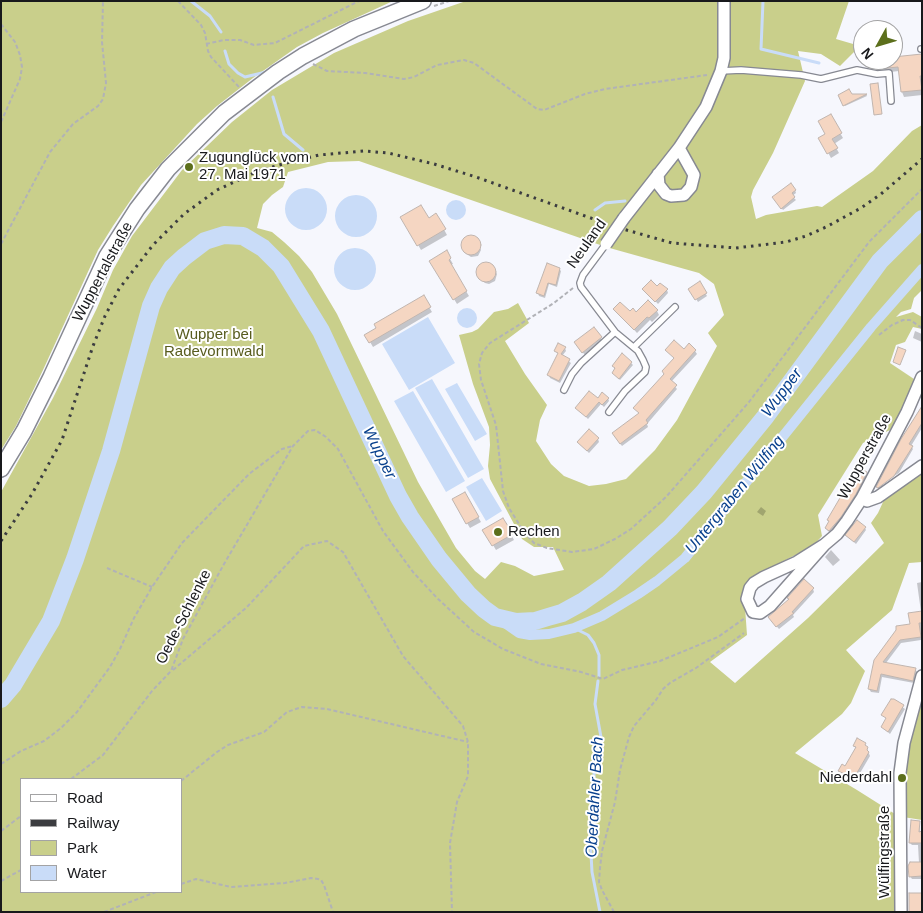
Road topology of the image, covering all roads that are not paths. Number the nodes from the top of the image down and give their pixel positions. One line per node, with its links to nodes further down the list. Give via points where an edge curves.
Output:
1 (724, 1): 3 (street, Neuland)
2 (428, 4): 15 (main road, Wuppertalstraße, via 371,22 278,72 224,113 185,150 149,192 107,256 51,377)
3 (721, 71): 4 (lane, via 741,70 821,79 857,70 888,73); 5 (street, Neuland, via 706,107)
4 (891, 101)
5 (679, 148): 6 (street, Neuland); 6 (street, via 694,175 691,187 684,195 671,196 659,185)
6 (658, 174): 7 (street, Neuland, bridge)
7 (606, 244): 9 (lane, Neuland, via 580,283)
8 (675, 307): 10 (lane)
9 (615, 332): 10 (lane, Neuland); 12 (lane, via 572,374)
10 (634, 347): 13 (lane, Neuland, via 644,360 645,371)
11 (922, 377): 16 (street, Wupperstraße)
12 (564, 390)
13 (610, 412)
14 (922, 466): 16 (street, via 878,498 867,501)
15 (1, 469)
16 (862, 498): 17 (street, Wupperstraße, via 840,530)
17 (824, 545): 17 (street, Wupperstraße, via 754,583 747,599 753,612 760,613 770,606)
18 (922, 676): 19 (street, Wülfingstraße, via 905,735 900,773)
19 (901, 912)

